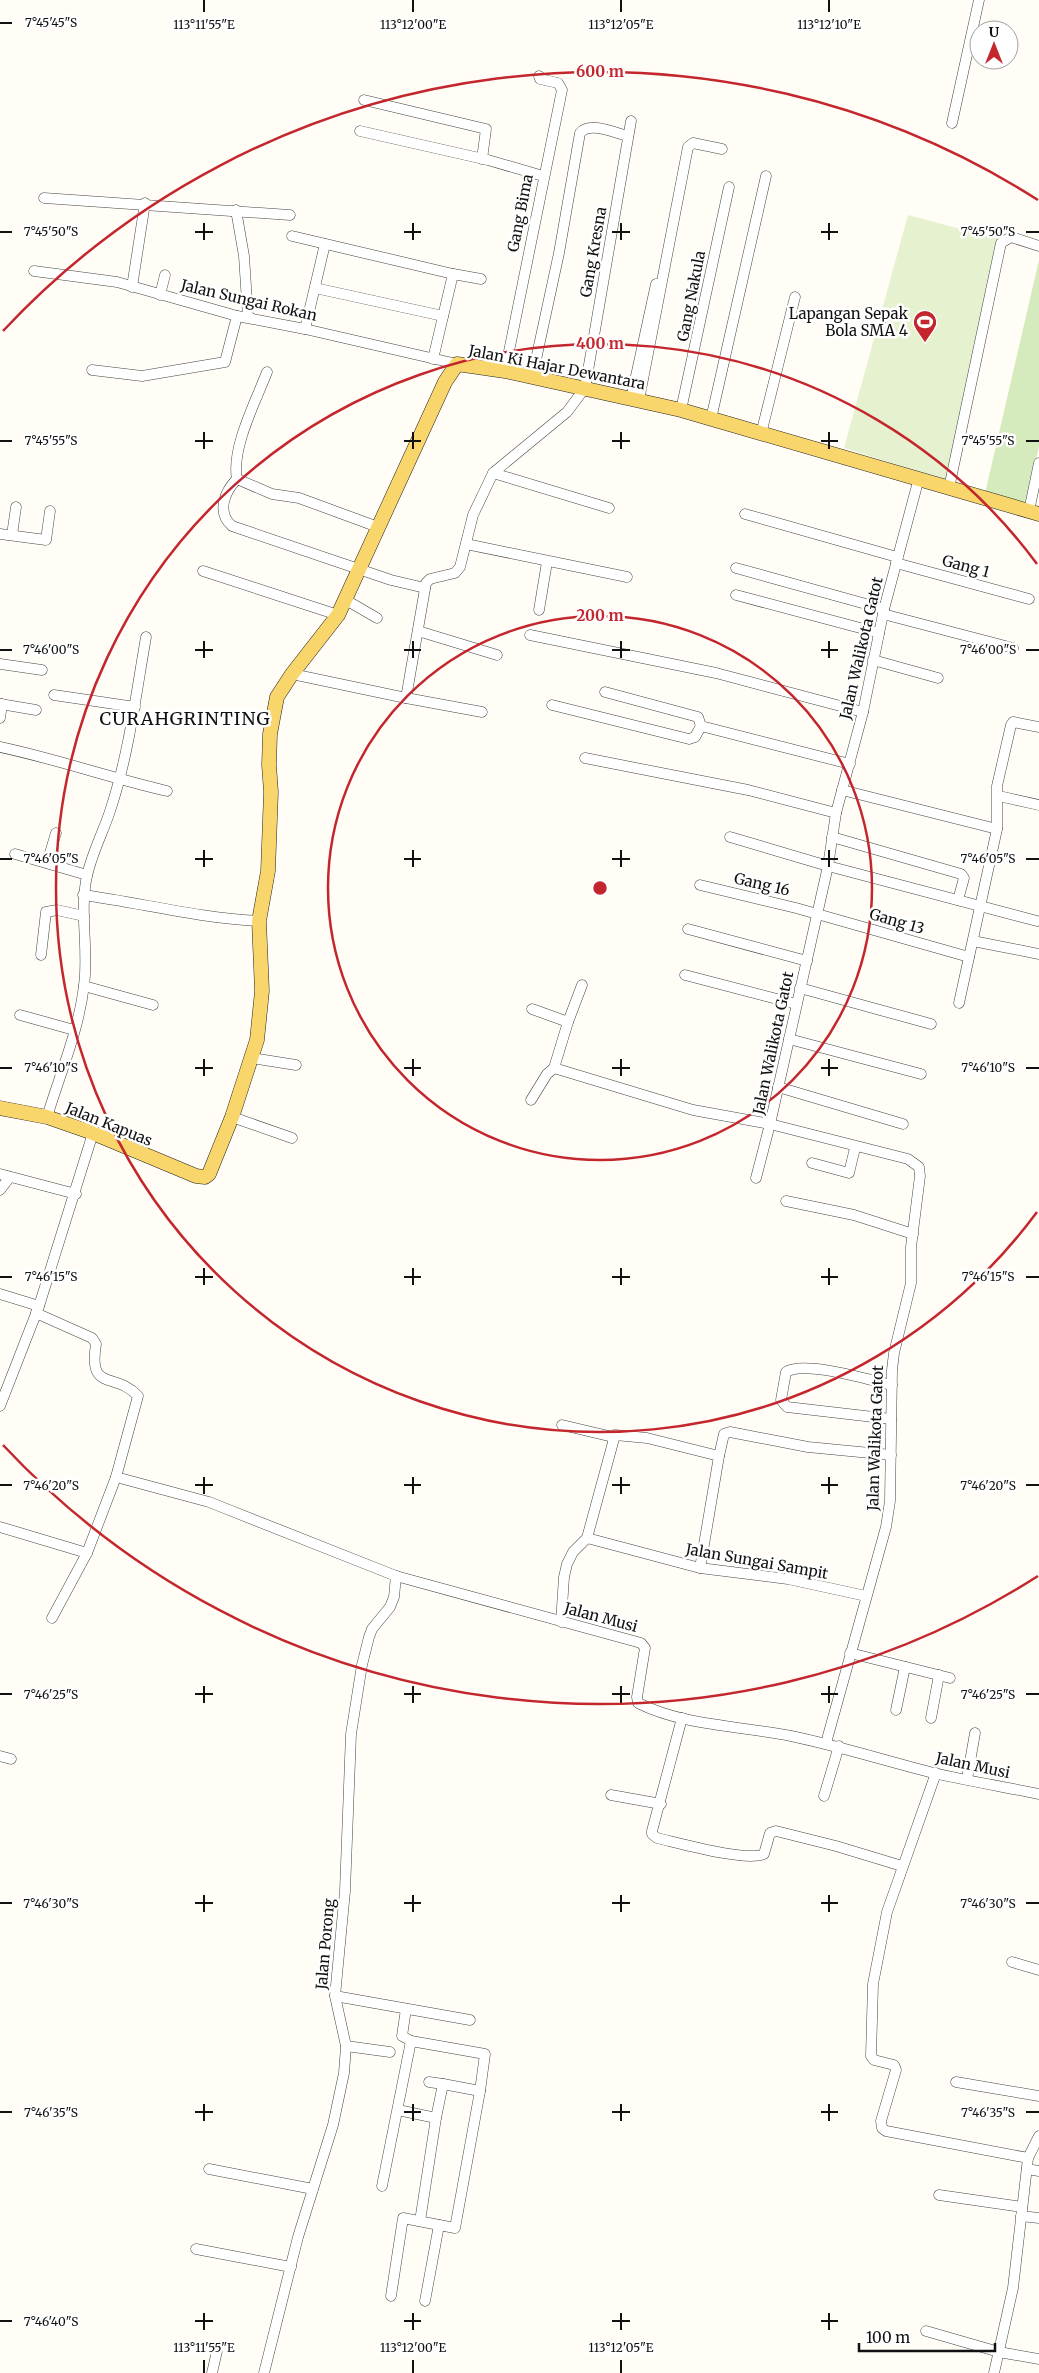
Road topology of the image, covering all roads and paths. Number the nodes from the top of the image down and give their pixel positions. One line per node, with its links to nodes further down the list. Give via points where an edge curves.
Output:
1 (979, 0): 5 (street)
2 (539, 76): 11 (street, Gang Bima, via 558,83 562,90)
3 (364, 100): 10 (street, via 486,129)
4 (631, 121): 7 (street, Gang Kresna)
5 (952, 123)
6 (360, 131): 10 (street)
7 (628, 136): 39 (street, via 591,127 580,133); 40 (street, Gang Kresna)
8 (722, 149): 18 (street, via 693,142 689,145)
9 (682, 151): 18 (street)
10 (482, 159): 11 (street)
11 (543, 176): 37 (street, Gang Bima)
12 (766, 176): 43 (street)
13 (729, 187): 42 (street, Gang Nakula)
14 (44, 198): 15 (street)
15 (145, 203): 16 (street); 26 (street)
16 (236, 210): 17 (street); 32 (street, via 244,256)
17 (290, 215)
18 (671, 223): 41 (street)
19 (292, 236): 20 (street)
20 (325, 244): 23 (street); 27 (street)
21 (1039, 246): 49 (street, via 1011,237 1002,243)
22 (34, 271): 26 (street, Jalan Sungai Rokan, via 100,278)
23 (452, 274): 25 (street); 31 (street)
24 (165, 275): 28 (street)
25 (481, 279)
26 (132, 287): 28 (street, Jalan Sungai Rokan)
27 (315, 288): 31 (street); 33 (street)
28 (160, 295): 30 (street, Jalan Sungai Rokan)
29 (794, 298): 44 (street)
30 (237, 316): 32 (street, Jalan Sungai Rokan); 36 (street, via 225,362 220,365 142,376)
31 (443, 316): 34 (street)
32 (248, 318): 33 (street, Jalan Sungai Rokan)
33 (305, 329): 34 (street, Jalan Sungai Rokan)
34 (433, 359): 35 (street, Jalan Sungai Rokan)
35 (457, 364): 37 (main road, Jalan Ki Hajar Dewantara); 55 (main road, Jalan Ki Hajar Dewantara, via 445,382)
36 (92, 370)
37 (505, 371): 39 (main road, Jalan Ki Hajar Dewantara)
38 (267, 372): 48 (street, via 240,446)
39 (532, 378): 40 (main road, Jalan Ki Hajar Dewantara)
40 (585, 388): 41 (main road, Jalan Ki Hajar Dewantara); 46 (street, via 567,412)
41 (635, 400): 42 (main road, Jalan Ki Hajar Dewantara)
42 (681, 410): 43 (main road, Jalan Ki Hajar Dewantara)
43 (711, 419): 44 (main road, Jalan Ki Hajar Dewantara)
44 (761, 434): 47 (main road, Jalan Ki Hajar Dewantara)
45 (1039, 463): 53 (street)
46 (493, 473): 51 (street); 58 (street, via 473,515)
47 (919, 478): 49 (main road, Jalan Ki Hajar Dewantara); 59 (street, Jalan Walikota Gatot)
48 (237, 479): 55 (street, via 272,494 299,498); 62 (street, via 228,488 223,504 232,526)
49 (949, 488): 53 (main road, Jalan Ki Hajar Dewantara)
50 (16, 507): 57 (street)
51 (609, 508)
52 (50, 511): 57 (street, via 46,540)
53 (1034, 512)
54 (745, 514): 59 (street, Gang 1)
55 (378, 527): 62 (main road, Jalan Ki Hajar Dewantara)
56 (0, 534): 57 (street)
57 (12, 535)
58 (466, 544): 60 (street); 65 (street, via 460,567 455,573 430,579)
59 (896, 560): 67 (street, Gang 1); 70 (street, Jalan Walikota Gatot)
60 (547, 562): 64 (street); 69 (street)
61 (736, 568): 70 (street)
62 (361, 569): 65 (street); 68 (main road, Jalan Ki Hajar Dewantara)
63 (203, 570): 71 (street)
64 (627, 577)
65 (425, 588): 73 (street)
66 (736, 595): 74 (street)
67 (1029, 598)
68 (346, 600): 71 (main road, Jalan Ki Hajar Dewantara); 72 (street)
69 (539, 610)
70 (884, 612): 74 (street, Jalan Walikota Gatot); 77 (street)
71 (338, 615): 82 (main road, Jalan Ki Hajar Dewantara)
72 (377, 618)
73 (418, 631): 78 (street); 86 (street)
74 (879, 632): 79 (street, Jalan Walikota Gatot)
75 (530, 635): 92 (street, via 716,673)
76 (146, 637): 89 (street)
77 (1013, 648)
78 (497, 655)
79 (873, 660): 83 (street); 92 (street, Jalan Walikota Gatot)
80 (0, 664): 81 (street)
81 (42, 670)
82 (292, 674): 86 (street); 119 (main road, Jalan Ki Hajar Dewantara, via 277,697 271,727 269,853)
83 (938, 678)
84 (605, 692): 94 (street, via 698,717)
85 (54, 695): 89 (street)
86 (406, 698): 91 (street)
87 (1, 704): 90 (street); 93 (street)
88 (552, 705): 94 (street, via 689,739 695,737)
89 (135, 708): 99 (street)
90 (36, 710)
91 (482, 712)
92 (863, 712): 98 (street, Jalan Walikota Gatot)
93 (0, 718)
94 (701, 726): 98 (street)
95 (1039, 726): 102 (street, via 1012,723 997,786)
96 (0, 747): 99 (street, via 38,755)
97 (585, 758): 104 (street, via 748,790)
98 (850, 764): 100 (street, Jalan Walikota Gatot)
99 (118, 780): 101 (street); 112 (street)
100 (842, 790): 104 (street, Jalan Walikota Gatot); 105 (street)
101 (167, 791)
102 (999, 796): 103 (street); 105 (street)
103 (1039, 805)
104 (836, 813): 108 (street, Jalan Walikota Gatot)
105 (997, 830): 116 (street)
106 (56, 833): 110 (street)
107 (730, 837): 111 (street)
108 (832, 838): 111 (street, Jalan Walikota Gatot); 115 (street, via 961,874 964,878)
109 (15, 854): 110 (street)
110 (47, 863): 112 (street)
111 (828, 866): 115 (street); 117 (street, Jalan Walikota Gatot)
112 (87, 875): 114 (street)
113 (700, 885): 117 (street, Gang 16)
114 (83, 895): 118 (street); 119 (street, via 153,908)
115 (958, 900): 116 (street)
116 (980, 905): 120 (street); 122 (street)
117 (817, 913): 125 (street, Gang 13); 126 (street, Jalan Walikota Gatot)
118 (84, 916): 124 (street, via 57,910 46,912); 129 (street)
119 (259, 921): 140 (main road, Jalan Ki Hajar Dewantara, via 262,998 258,1040)
120 (1038, 921)
121 (688, 929): 126 (street)
122 (973, 941): 123 (street); 125 (street)
123 (1039, 954)
124 (41, 955)
125 (969, 957): 131 (street)
126 (807, 961): 130 (street, Jalan Walikota Gatot)
127 (685, 975): 132 (street)
128 (582, 985): 136 (street)
129 (84, 986): 133 (street); 138 (street)
130 (800, 988): 132 (street, Jalan Walikota Gatot); 137 (street)
131 (959, 1003)
132 (796, 1004): 139 (street, Jalan Walikota Gatot)
133 (153, 1005)
134 (532, 1009): 136 (street)
135 (20, 1014): 138 (street)
136 (568, 1022): 142 (street)
137 (931, 1024)
138 (74, 1030): 147 (street)
139 (789, 1039): 143 (street); 144 (street, Jalan Walikota Gatot)
140 (252, 1058): 141 (street); 148 (main road, Jalan Ki Hajar Dewantara)
141 (296, 1065)
142 (554, 1068): 145 (street); 149 (street, via 693,1110)
143 (922, 1074)
144 (778, 1087): 149 (street, Jalan Walikota Gatot); 150 (street)
145 (531, 1100)
146 (0, 1108): 147 (main road, Jalan Kapuas)
147 (47, 1117): 151 (main road, Jalan Kapuas)
148 (232, 1117): 152 (street); 156 (main road, Jalan Ki Hajar Dewantara, via 212,1169)
149 (770, 1124): 153 (street, Jalan Walikota Gatot); 157 (street)
150 (903, 1124)
151 (92, 1137): 156 (main road, Jalan Kapuas); 159 (street)
152 (292, 1138)
153 (855, 1148): 154 (street, via 849,1173); 161 (street, Jalan Walikota Gatot, via 908,1159 919,1167)
154 (812, 1164)
155 (5, 1175): 158 (street); 159 (street)
156 (205, 1177)
157 (756, 1178)
158 (0, 1190)
159 (76, 1194): 163 (street)
160 (786, 1201): 161 (street, via 854,1215)
161 (913, 1234): 164 (street, Jalan Walikota Gatot, via 911,1283 894,1353)
162 (0, 1294): 163 (street)
163 (37, 1310): 165 (street); 171 (street, via 92,1338 96,1344 94,1366 98,1375 138,1396)
164 (892, 1385): 166 (street, Jalan Walikota Gatot); 166 (street, via 792,1368 786,1372 781,1400 787,1407)
165 (1, 1400)
166 (892, 1419): 169 (street, Jalan Walikota Gatot)
167 (562, 1425): 168 (street)
168 (613, 1437): 170 (street, via 647,1438); 173 (street)
169 (891, 1455): 170 (street, via 808,1447 730,1432 722,1438); 177 (street, Jalan Walikota Gatot, via 886,1527)
170 (720, 1456): 175 (street)
171 (116, 1477): 174 (street); 176 (street, Jalan Musi, via 209,1502)
172 (0, 1527): 174 (street)
173 (587, 1538): 175 (street, Jalan Sungai Sampit); 179 (street, via 573,1552 568,1564)
174 (87, 1552): 178 (street)
175 (700, 1568): 177 (street, Jalan Sungai Sampit, via 788,1579)
176 (396, 1576): 179 (street, Jalan Musi); 201 (street, Jalan Porong, via 390,1607 369,1637 356,1698 348,1758 345,1892)
177 (866, 1596): 180 (street, Jalan Walikota Gatot)
178 (52, 1618)
179 (561, 1622): 185 (street, Jalan Musi, via 641,1643 645,1648 638,1703)
180 (850, 1653): 181 (street); 188 (street, Jalan Walikota Gatot)
181 (905, 1667): 182 (street); 184 (street)
182 (939, 1675): 183 (street); 186 (street)
183 (950, 1678)
184 (896, 1710)
185 (682, 1718): 188 (street, Jalan Musi); 197 (street)
186 (931, 1718)
187 (976, 1733): 193 (street)
188 (826, 1744): 189 (street, Jalan Musi)
189 (839, 1746): 192 (street, Jalan Musi); 196 (street)
190 (0, 1756): 191 (street)
191 (11, 1759)
192 (936, 1773): 193 (street, Jalan Musi); 198 (street)
193 (967, 1778): 194 (street, Jalan Musi)
194 (1039, 1794)
195 (611, 1795): 197 (street)
196 (824, 1796)
197 (660, 1804): 198 (street, via 652,1830 657,1838 760,1856 764,1854 770,1833 779,1831)
198 (902, 1866): 215 (street, via 887,1912 872,1996 872,2058 894,2065 896,2070 881,2121 882,2128)
199 (1012, 1962): 200 (street)
200 (1039, 1970)
201 (335, 1996): 202 (street); 205 (street, Jalan Porong)
202 (406, 2009): 203 (street); 204 (street, via 402,2036)
203 (470, 2020)
204 (411, 2041): 210 (street, via 484,2052); 212 (street)
205 (346, 2046): 206 (street); 220 (street, Jalan Porong, via 333,2124)
206 (390, 2052)
207 (429, 2082): 209 (street)
208 (956, 2082): 211 (street)
209 (443, 2084): 210 (street); 213 (street)
210 (480, 2091): 225 (street, via 455,2228)
211 (1039, 2096)
212 (398, 2110): 213 (street); 219 (street)
213 (436, 2118): 224 (street)
214 (1039, 2136): 215 (street)
215 (1028, 2158): 217 (street)
216 (209, 2169): 220 (street)
217 (1026, 2169): 218 (street); 222 (street)
218 (1039, 2171)
219 (382, 2186)
220 (314, 2189): 227 (street, Jalan Porong)
221 (939, 2195): 222 (street)
222 (1022, 2212): 223 (street); 232 (street, via 1013,2288)
223 (1039, 2218)
224 (420, 2220): 225 (street); 228 (street, via 403,2218)
225 (439, 2225): 229 (street)
226 (196, 2248): 227 (street)
227 (291, 2268): 235 (street, Jalan Porong)
228 (391, 2296)
229 (425, 2301)
230 (926, 2331): 232 (street)
231 (217, 2350): 234 (street)
232 (999, 2352): 233 (street); 236 (street)
233 (1039, 2359)
234 (212, 2373)
235 (264, 2373)
236 (994, 2373)

